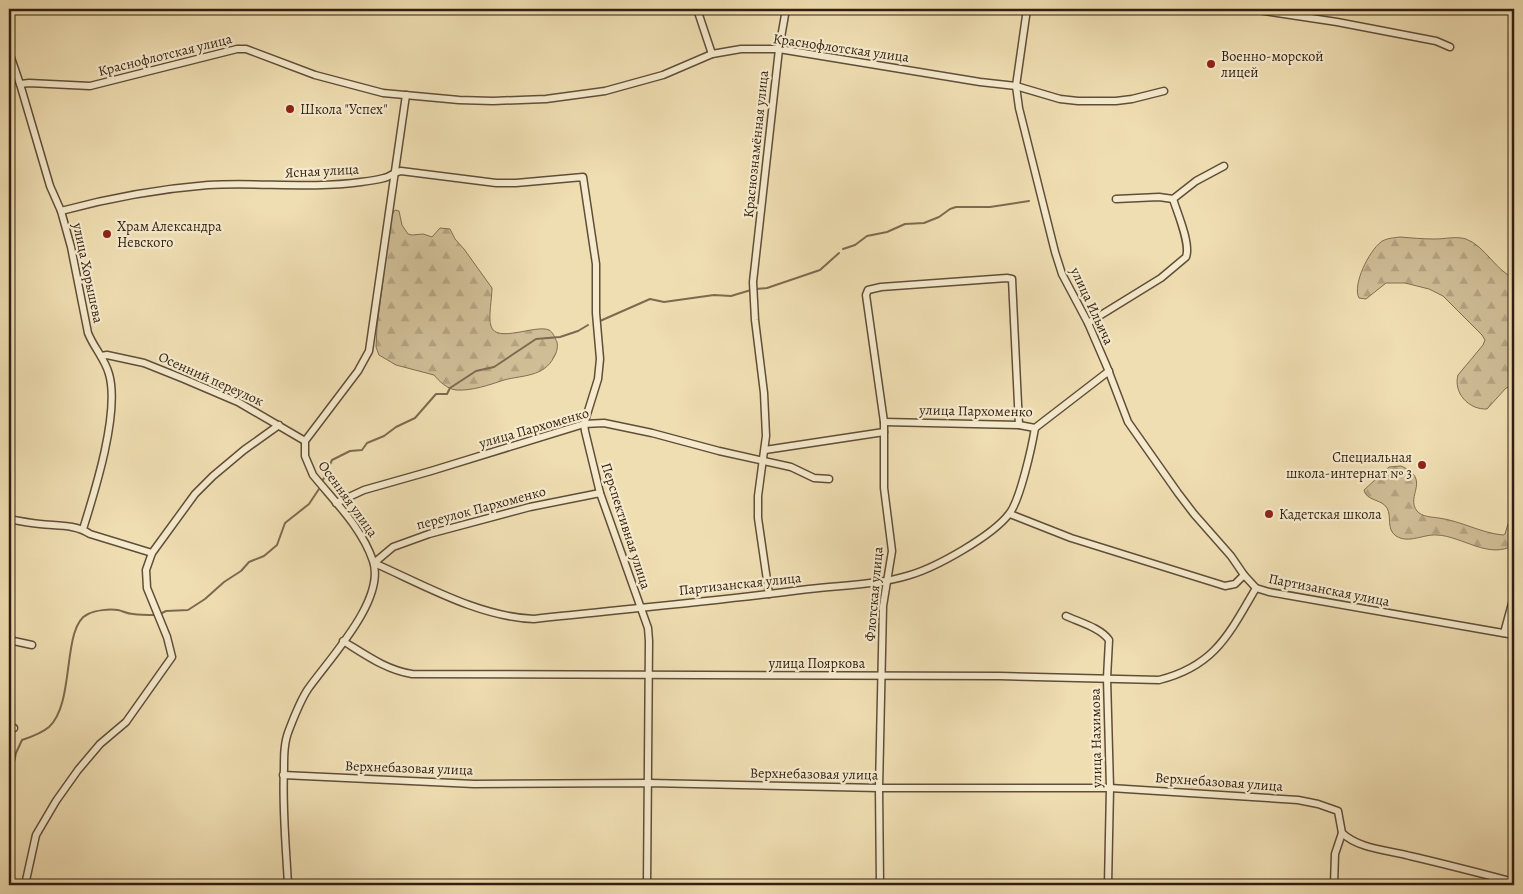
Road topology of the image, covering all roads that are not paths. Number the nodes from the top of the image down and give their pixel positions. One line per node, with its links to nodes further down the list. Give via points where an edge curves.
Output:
1 (501, 9): 6 (street)
2 (697, 9): 10 (street)
3 (786, 9): 8 (street, Краснознамённая улица)
4 (1027, 9): 12 (street, улица Ильича)
5 (1252, 9): 7 (street, via 1436,41)
6 (490, 10)
7 (1450, 47)
8 (779, 49): 10 (street, Краснофлотская улица, via 741,49); 12 (street, Краснофлотская улица); 31 (street, Краснознамённая улица, via 753,282 764,393)
9 (9, 52): 11 (street, улица Хорышева)
10 (712, 54): 14 (street, Краснофлотская улица, via 646,80 605,91 493,101)
11 (20, 84): 14 (street, Краснофлотская улица, via 90,86 246,49 316,76); 20 (street, улица Хорышева, via 50,186)
12 (1016, 86): 13 (street, Краснофлотская улица, via 1078,101 1116,101); 21 (street, улица Ильича, via 1055,252 1062,274)
13 (1164, 91)
14 (406, 96): 16 (street)
15 (1224, 166): 19 (street)
16 (394, 172): 17 (street, Ясная улица, via 496,183); 20 (street, Ясная улица, via 386,178 358,182 243,184 148,192); 30 (street, via 369,351 358,371)
17 (583, 177): 25 (street, Перспективная улица, via 596,264 600,359 598,378)
18 (1116, 199): 19 (street)
19 (1173, 199): 21 (street, via 1187,244 1186,257 1161,278)
20 (61, 211): 22 (street, улица Хорышева, via 86,327 93,346)
21 (1088, 323): 23 (street, улица Ильича)
22 (101, 356): 26 (street, Осенний переулок, via 144,363 238,402); 38 (street, улица Хорышева, via 109,373 113,398 107,438)
23 (1109, 371): 28 (street, улица Пархоменко); 41 (street, улица Ильича, via 1128,422 1138,438)
24 (884, 422): 27 (street, улица Пархоменко); 27 (street, Флотская улица, via 866,295 868,290 998,278 1012,279); 29 (street, Флотская улица)
25 (584, 424): 32 (street, улица Пархоменко, via 604,423); 34 (street, Перспективная улица); 35 (street, улица Пархоменко, via 364,490)
26 (279, 425): 30 (street, Осенний переулок); 39 (street, via 244,450 195,494)
27 (1019, 425): 28 (street, улица Пархоменко)
28 (1035, 428): 36 (street, Партизанская улица, via 1030,455)
29 (884, 432): 31 (street); 42 (street, Флотская улица, via 884,488 892,551)
30 (305, 441): 35 (street, Осенняя улица, via 304,456 308,466)
31 (765, 450): 32 (street)
32 (762, 460): 33 (street, улица Пархоменко, via 791,467 814,478); 44 (street, via 758,518)
33 (828, 479)
34 (600, 492): 40 (street, переулок Пархоменко, via 437,531 394,548); 46 (street, Перспективная улица)
35 (336, 503): 40 (street, Осенняя улица, via 355,526)
36 (1010, 514): 41 (street, via 1072,538 1225,586 1235,584); 42 (street, Партизанская улица, via 998,526 950,558 917,573)
37 (9, 519): 38 (street)
38 (83, 529): 39 (street)
39 (152, 553): 62 (street, via 146,575 154,608 172,652 170,663 126,722 100,744 56,801 36,835)
40 (374, 563): 46 (street, Партизанская улица, via 456,600 526,619); 51 (street, via 374,582 367,605)
41 (1244, 575): 43 (street, Партизанская улица)
42 (886, 580): 44 (street, Партизанская улица); 53 (street, Флотская улица)
43 (1256, 588): 48 (street, Партизанская улица); 55 (street, улица Пояркова, via 1226,638 1203,662 1182,674 1159,680)
44 (769, 594): 46 (street, Партизанская улица)
45 (1514, 596): 48 (street)
46 (640, 608): 54 (street, Перспективная улица, via 648,628)
47 (1066, 616): 55 (street, улица Нахимова, via 1109,640)
48 (1504, 634): 49 (street, Партизанская улица)
49 (1514, 636)
50 (9, 640): 52 (street)
51 (344, 641): 54 (street, улица Пояркова, via 382,665 412,674); 56 (street, via 307,691 288,732)
52 (32, 645)
53 (881, 675): 54 (street, улица Пояркова); 55 (street, улица Пояркова); 58 (street, Флотская улица)
54 (650, 676): 57 (street, Перспективная улица)
55 (1107, 678): 59 (street, улица Нахимова)
56 (283, 775): 57 (street, Верхнебазовая улица, via 474,784); 63 (street)
57 (649, 783): 58 (street, Верхнебазовая улица); 64 (street, Перспективная улица)
58 (879, 788): 59 (street, Верхнебазовая улица); 65 (street, Флотская улица)
59 (1110, 788): 60 (street, Верхнебазовая улица, via 1310,801 1338,811); 66 (street, улица Нахимова)
60 (1342, 832): 61 (street, via 1346,837 1377,849); 67 (street, via 1336,854)
61 (1514, 882)
62 (25, 885)
63 (288, 885)
64 (647, 885)
65 (880, 885)
66 (1108, 885)
67 (1334, 885)

